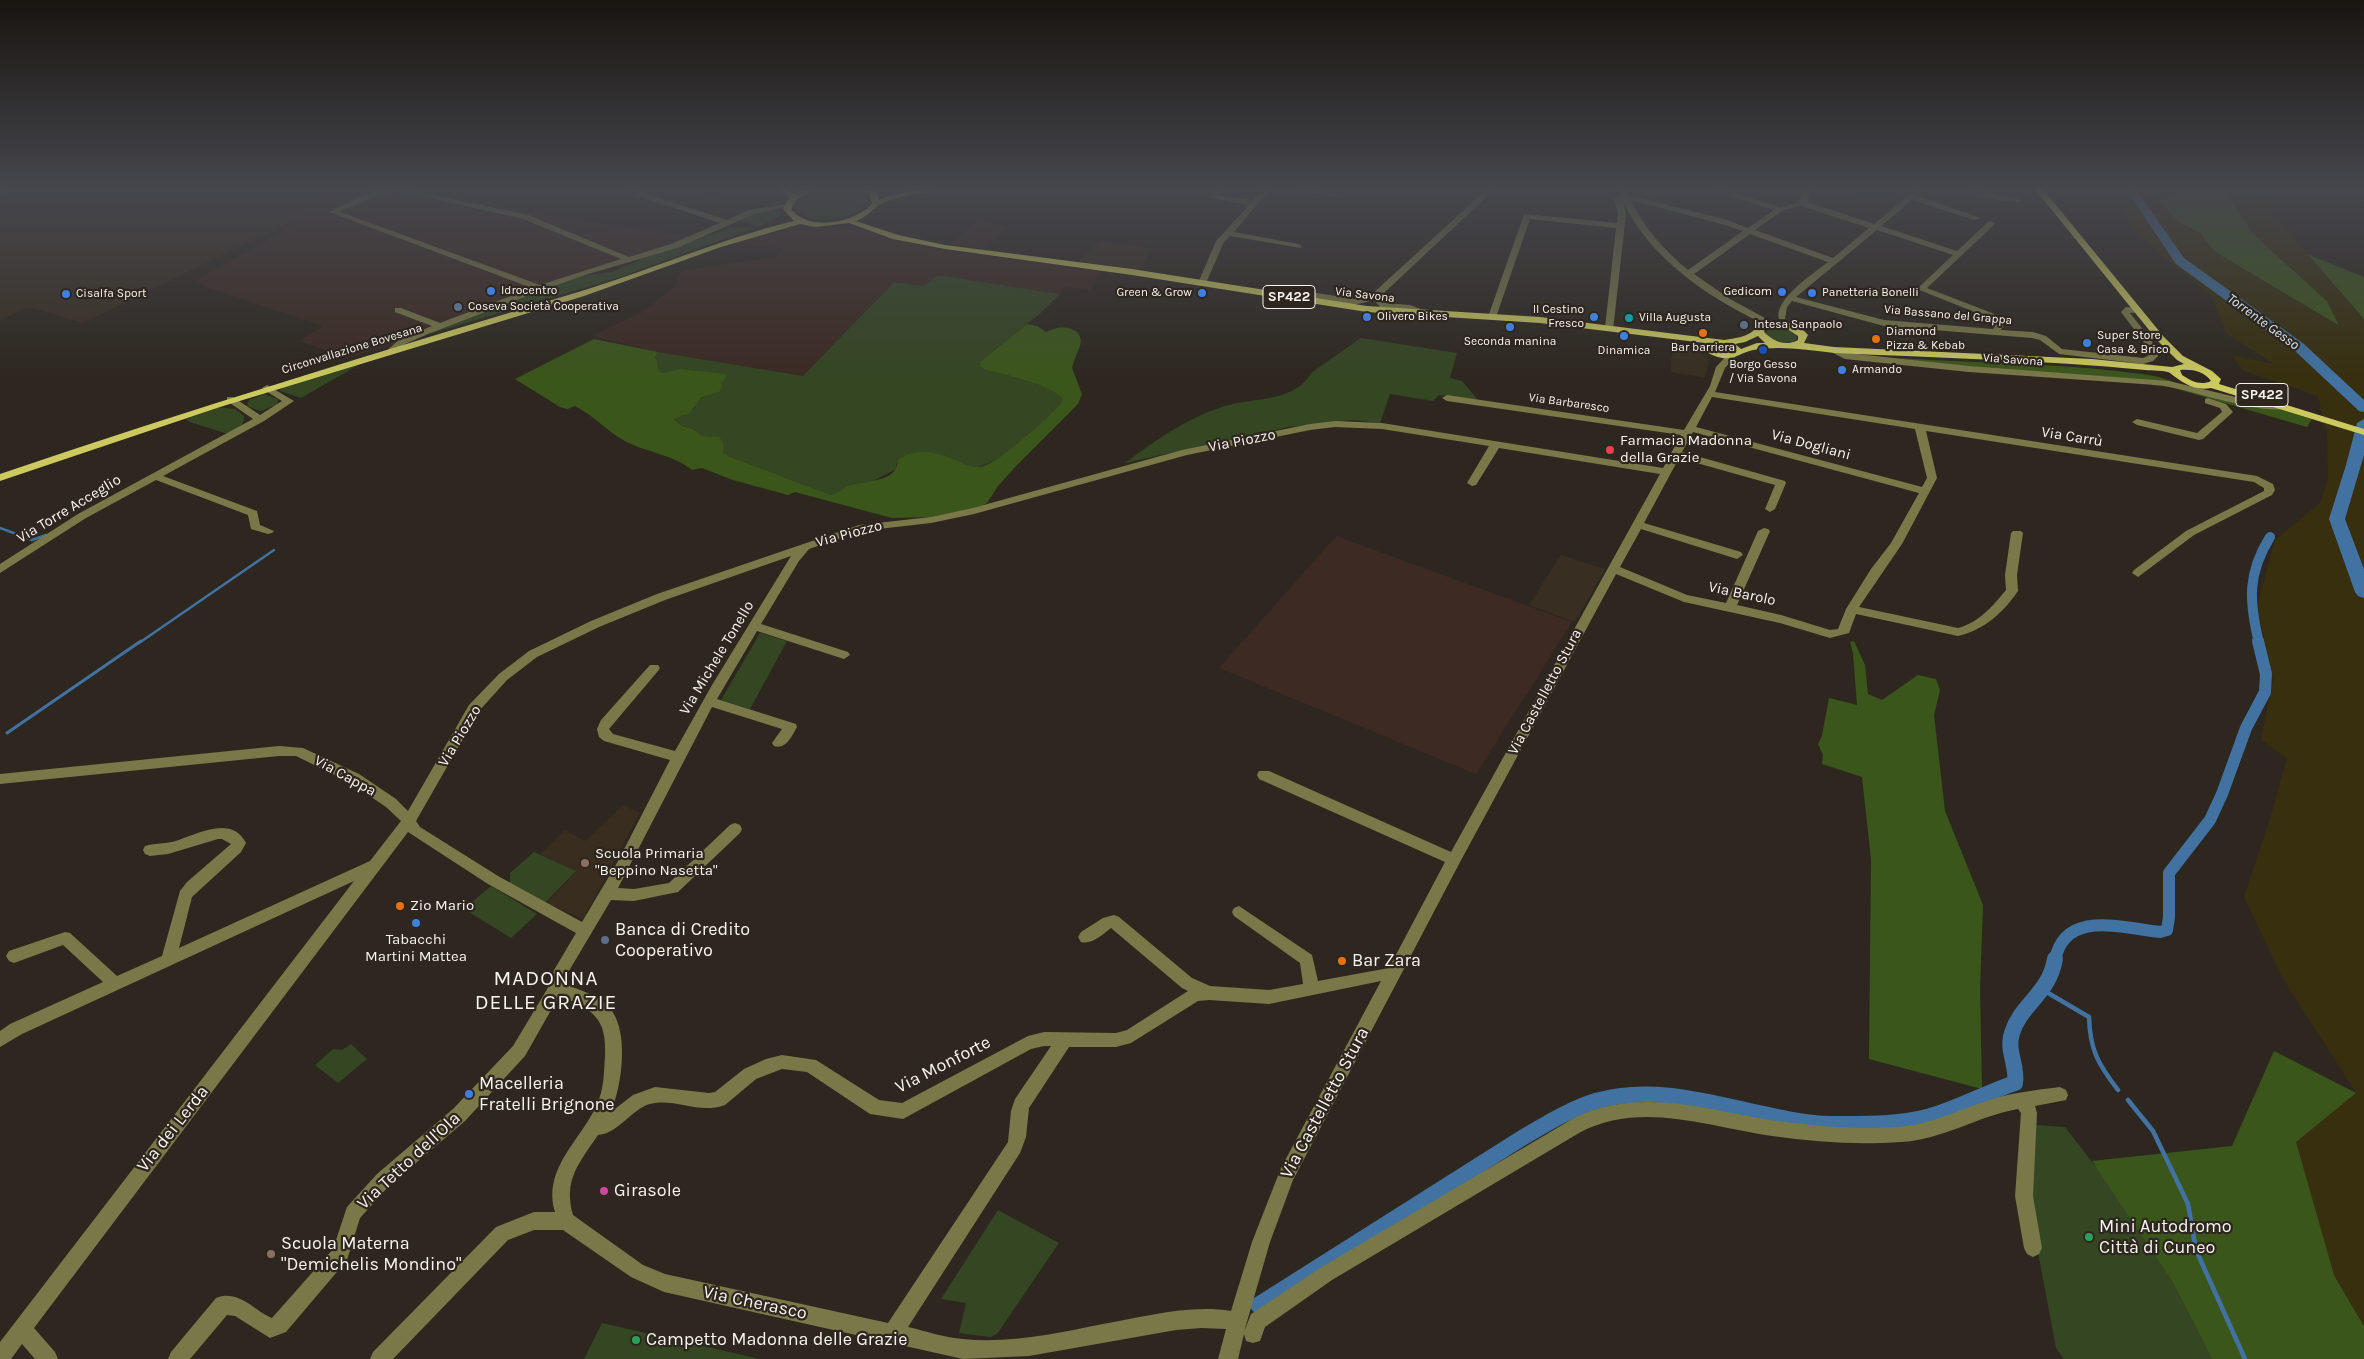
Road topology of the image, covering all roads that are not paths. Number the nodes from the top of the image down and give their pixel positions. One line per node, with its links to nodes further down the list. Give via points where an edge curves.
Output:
1 (440, 251): 22 (street)
2 (609, 251): 18 (street)
3 (653, 251): 18 (street)
4 (700, 251): 43 (main road, Circonvallazione Bovesana, via 586,292)
5 (986, 251): 21 (main road, Via Savona / SP422)
6 (1214, 251): 21 (street)
7 (1424, 251): 23 (street)
8 (1515, 251): 30 (street)
9 (1617, 251): 34 (street)
10 (1666, 251): 20 (street)
11 (1722, 251): 20 (street)
12 (1807, 251): 19 (street)
13 (1846, 251): 19 (street)
14 (1951, 251): 17 (street)
15 (1962, 251): 17 (street)
16 (2089, 251): 27 (main road)
17 (1959, 254): 37 (street, via 1921,289 2002,320)
18 (628, 259): 22 (street)
19 (1834, 261): 25 (street)
20 (1689, 273): 29 (street)
21 (1202, 283): 24 (main road, Via Savona / SP422)
22 (540, 288): 33 (street)
23 (1381, 292): 24 (street, via 1365,301 1354,302 1274,289); 28 (street, via 1378,299 1383,305 1410,308)
24 (1265, 293): 28 (main road, Via Savona / SP422, via 1367,309)
25 (1790, 298): 31 (street, via 1783,307); 37 (street, Via Bassano del Grappa, via 1884,323)
26 (398, 310): 33 (street)
27 (2137, 310): 37 (street, Via Bassano del Grappa, via 2125,312 2147,340 2153,356 2143,361 2059,351 2043,338); 48 (main road, via 2161,339)
28 (1426, 314): 30 (main road, Via Savona / SP422)
29 (1754, 316): 32 (street); 36 (street)
30 (1492, 317): 34 (main road, Via Savona / SP422)
31 (1782, 317): 32 (street); 35 (street)
32 (1772, 324): 35 (main road, SP422); 36 (main road, SP422, via 1763,326)
33 (439, 326): 43 (street, via 402,342)
34 (1610, 328): 38 (main road, Via Savona / SP422)
35 (1796, 330): 41 (main road, via 1803,336 1802,341); 45 (main road, Via Savona / SP422, via 1820,342)
36 (1759, 331): 39 (main road, Via Savona / SP422, via 1742,340); 40 (main road, via 1768,341)
37 (1996, 332)
38 (1659, 335): 39 (main road, Via Savona / SP422); 44 (main road, Via Savona / SP422)
39 (1722, 342): 44 (main road, via 1710,344); 46 (main road, via 1734,346)
40 (1780, 345): 41 (main road, SP422); 46 (main road, SP422, via 1757,346)
41 (1795, 345): 42 (main road, Via Savona / SP422)
42 (1834, 350): 45 (main road, Via Savona / SP422); 50 (street, Via Savona, via 1845,356 1969,369 2125,379)
43 (391, 351): 51 (main road, Circonvallazione Bovesana)
44 (1711, 351): 46 (main road, SP422, via 1721,356); 47 (street)
45 (1865, 351): 48 (main road, Via Savona / SP422)
46 (1734, 354): 47 (street, Via Castelletto Stura)
47 (1721, 367): 52 (street, Via Castelletto Stura)
48 (2178, 368): 49 (main road, via 2201,369); 49 (main road, via 2201,386)
49 (2215, 382): 55 (main road, Via Savona / SP422); 56 (main road, Via Savona / SP422)
50 (2162, 385): 55 (street, Via Savona, via 2261,406); 58 (street, Via Savona, via 2223,406 2228,412 2195,437)
51 (267, 388): 54 (main road, Circonvallazione Bovesana); 57 (street, Via Torre Acceglio, via 289,401)
52 (1712, 389): 60 (street, Via Carrù); 61 (street, Via Castelletto Stura)
53 (1447, 398): 61 (street, Via Barbaresco)
54 (230, 399): 57 (street); 67 (main road, Circonvallazione Bovesana)
55 (2281, 407): 56 (main road, Via Savona / SP422)
56 (2309, 412): 59 (main road, Via Savona / SP422); 62 (main road, Via Savona / SP422)
57 (260, 419): 66 (street, Via Torre Acceglio)
58 (2136, 422)
59 (2364, 426)
60 (1920, 428): 69 (street, Via Barolo, via 1932,478); 81 (street, Via Carrù, via 2257,479 2269,486 2268,493 2190,533)
61 (1688, 431): 64 (street, Via Castelletto Stura); 69 (street, Via Dogliani)
62 (2364, 432)
63 (1496, 444): 65 (street, Via Piozzo); 68 (street); 75 (street, Via Piozzo, via 1382,426 1335,424 1310,427 1186,452 974,511 931,520 859,528)
64 (1676, 454): 65 (street, Via Castelletto Stura); 70 (street, via 1781,483)
65 (1666, 472): 71 (street, Via Castelletto Stura)
66 (154, 476): 72 (street, via 253,513 256,526); 80 (street, Via Torre Acceglio, via 73,521)
67 (0, 478)
68 (1472, 484)
69 (1925, 491): 84 (street, Via Barolo, via 1896,544)
70 (1770, 509)
71 (1637, 524): 77 (street); 79 (street, Via Castelletto Stura)
72 (268, 531)
73 (1764, 531): 83 (street)
74 (2017, 534): 84 (street, via 2012,591 1988,616 1964,631)
75 (807, 545): 76 (street, Via Piozzo); 82 (street, Via Michele Tonello)
76 (791, 552): 78 (street, Via Piozzo); 82 (street, Via Michele Tonello, via 785,561)
77 (1737, 555)
78 (764, 561): 82 (street, via 781,567); 93 (street, Via Piozzo, via 660,597 595,624 518,664 474,708)
79 (1613, 568): 83 (street, Via Barolo, via 1684,598); 96 (street, Via Castelletto Stura)
80 (0, 569)
81 (2138, 573)
82 (785, 577): 85 (street, Via Michele Tonello)
83 (1730, 607): 84 (street, Via Barolo, via 1830,634 1838,634 1847,628)
84 (1852, 609)
85 (754, 626): 86 (street); 88 (street, Via Michele Tonello)
86 (844, 655)
87 (654, 668): 90 (street, via 606,723 604,734)
88 (709, 701): 89 (street, via 791,727); 90 (street, Via Michele Tonello)
89 (779, 743)
90 (678, 757): 99 (street, Via Michele Tonello)
91 (1264, 775): 96 (street)
92 (0, 779): 93 (street, Via Cappa, via 298,751 354,778 391,803)
93 (409, 821): 97 (street, Via Piozzo); 102 (street, Via Cappa, via 415,831 493,880)
94 (735, 828): 99 (street, via 673,888 634,895)
95 (150, 850): 105 (street, via 163,851 219,833 239,843 185,895)
96 (1454, 860): 106 (street, Via Castelletto Stura)
97 (376, 865): 98 (street, Via Piozzo); 100 (street, Via dei Lerda)
98 (326, 888): 100 (street); 105 (street, Via Piozzo)
99 (609, 894): 102 (street, Via Michele Tonello)
100 (346, 902): 119 (street, Via dei Lerda)
101 (1239, 912): 109 (street, via 1307,960)
102 (585, 931): 108 (street, via 559,976)
103 (1086, 937): 110 (street, Via Monforte, via 1114,921 1187,983)
104 (14, 956): 107 (street, via 65,938)
105 (168, 960): 107 (street, Via Piozzo)
106 (1393, 975): 109 (street, Via Monforte); 118 (street, Via Castelletto Stura, via 1279,1191 1264,1226)
107 (115, 984): 111 (street, Via Piozzo)
108 (556, 988): 115 (street, via 599,1007 608,1016 613,1029 612,1077 605,1106); 124 (street, Via Tetto dell'Ola, via 519,1051 481,1094 383,1180 353,1213 341,1254 279,1325 270,1328 238,1306 223,1305)
109 (1311, 988): 110 (street, Via Monforte, via 1269,998)
110 (1209, 994): 112 (street, Via Monforte, via 1195,995 1131,1036 1116,1040)
111 (0, 1040)
112 (1064, 1040): 115 (street, Via Monforte, via 1028,1043 903,1111 876,1108 810,1065 782,1062 750,1074 719,1099 709,1101 655,1095 639,1101 605,1126); 120 (street, via 1021,1105 1017,1117 1019,1138 1014,1147)
113 (2060, 1095): 114 (street)
114 (2020, 1100): 117 (street, via 2027,1106 2029,1114 2024,1196); 121 (street, via 1905,1134 1814,1133 1668,1108 1608,1112 1552,1139 1326,1274 1258,1321)
115 (594, 1127): 116 (street, via 569,1160 561,1178 560,1208)
116 (566, 1221): 120 (street, Via Cherasco, via 637,1271 664,1283); 125 (street, via 534,1221 502,1233)
117 (2033, 1248)
118 (1238, 1321): 120 (street, Via Cherasco, via 1219,1318 1183,1320 1010,1350 963,1349); 126 (street, Via Castelletto Stura)
119 (22, 1329): 122 (street, Via dei Lerda); 123 (street)
120 (893, 1333)
121 (1253, 1334)
122 (0, 1358)
123 (48, 1359)
124 (178, 1359)
125 (380, 1359)
126 (1228, 1359)

